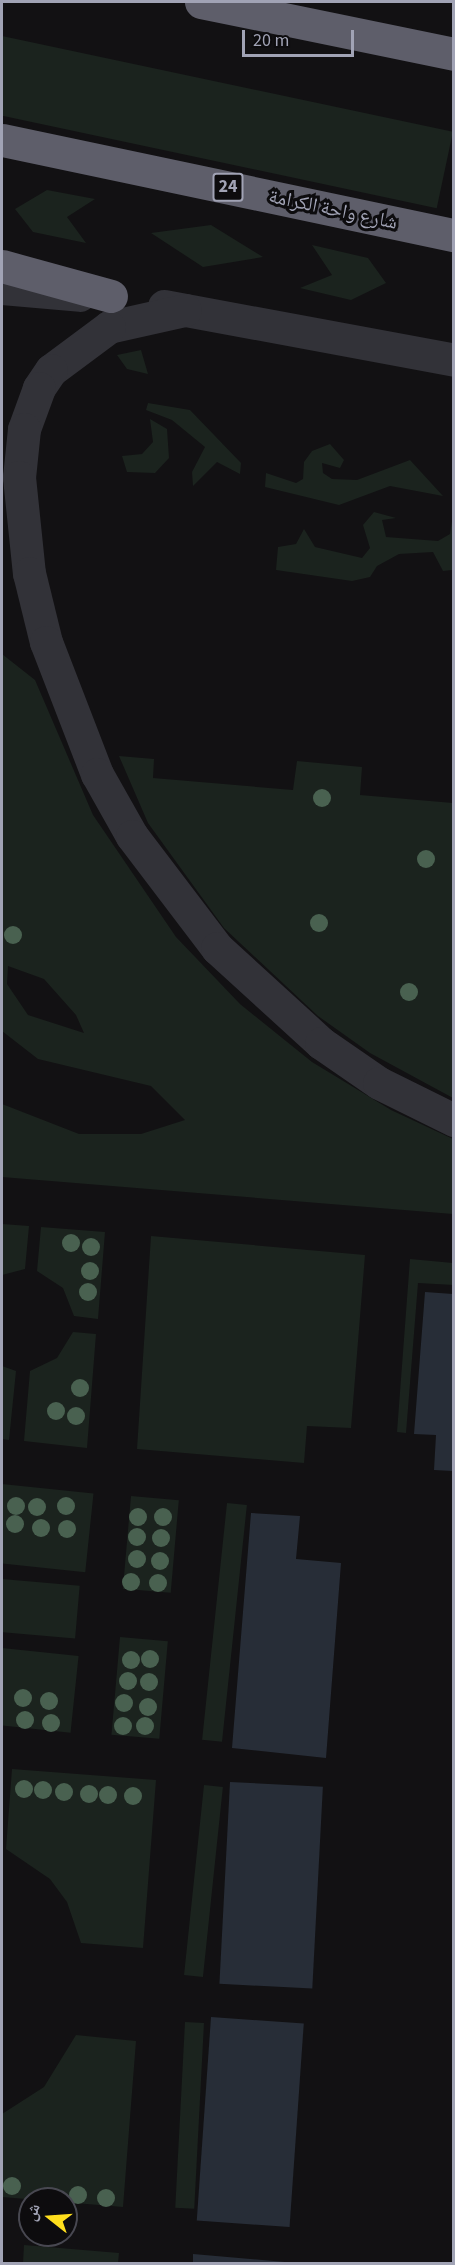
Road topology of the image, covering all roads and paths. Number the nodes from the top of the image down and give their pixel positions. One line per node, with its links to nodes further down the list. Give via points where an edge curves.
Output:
1 (201, 2): 3 (highway)
2 (453, 30): 3 (highway)
3 (350, 31): 4 (highway)
4 (453, 54)
5 (2, 140): 6 (highway, شارع واحة الكرامة / 24)
6 (453, 235)
7 (2, 266): 9 (highway)
8 (2, 288): 9 (street)
9 (111, 296): 10 (street)
10 (185, 310): 11 (street); 12 (street, via 109,327 51,370 39,388 24,429 19,477 29,573 46,642 103,784 172,894 217,948 321,1043 380,1083)
11 (448, 366)
12 (453, 1120)

